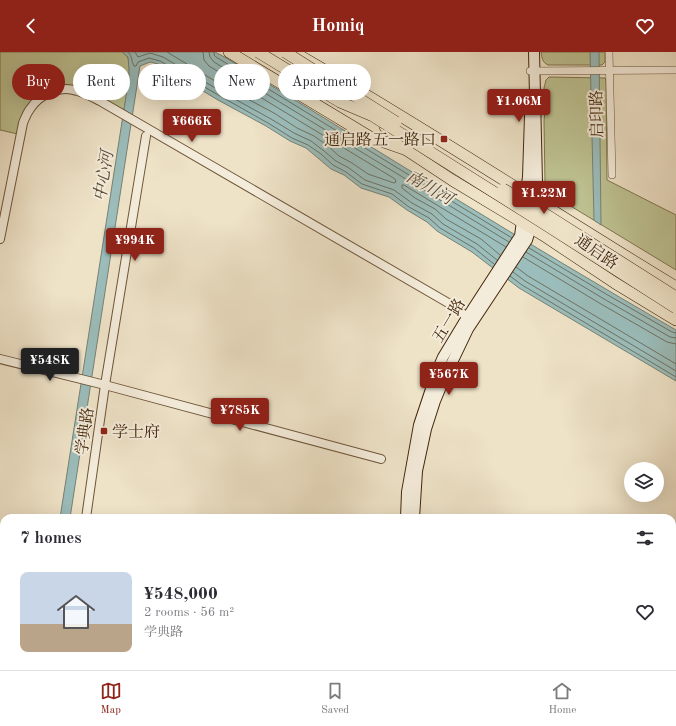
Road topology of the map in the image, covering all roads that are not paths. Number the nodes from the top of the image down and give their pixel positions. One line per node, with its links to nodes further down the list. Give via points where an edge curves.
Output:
1 (229, 52): 13 (main road, via 370,137)
2 (258, 52): 20 (main road, bridge, via 340,102 373,116)
3 (261, 52): 13 (main road, 通启路, via 390,130)
4 (285, 52): 19 (main road, bridge)
5 (294, 52): 15 (main road, 通启路)
6 (529, 52): 10 (main road)
7 (534, 52): 10 (main road)
8 (609, 52): 11 (street, 启印路)
9 (676, 70): 11 (street)
10 (533, 71): 11 (street); 15 (main road, 五一路, via 537,182)
11 (607, 71): 14 (street, 启印路)
12 (146, 136): 24 (street, 学典路)
13 (408, 151): 16 (main road, 通启路)
14 (612, 175)
15 (531, 197): 16 (main road, 五一路); 18 (main road, 通启路)
16 (527, 225): 21 (main road, 五一路, via 524,238); 22 (main road, 通启路)
17 (0, 240): 21 (street, via 23,123 28,110 50,91 75,90 114,109 450,304)
18 (676, 287)
19 (676, 297)
20 (676, 308)
21 (470, 319): 27 (main road, 五一路, via 443,357 419,425 407,492); 28 (main road, 五一路, via 468,329 435,401 426,429 417,471)
22 (676, 320)
23 (0, 359): 24 (street)
24 (105, 385): 25 (street); 26 (street, 学典路)
25 (381, 459)
26 (87, 514)
27 (406, 514)
28 (414, 514)

